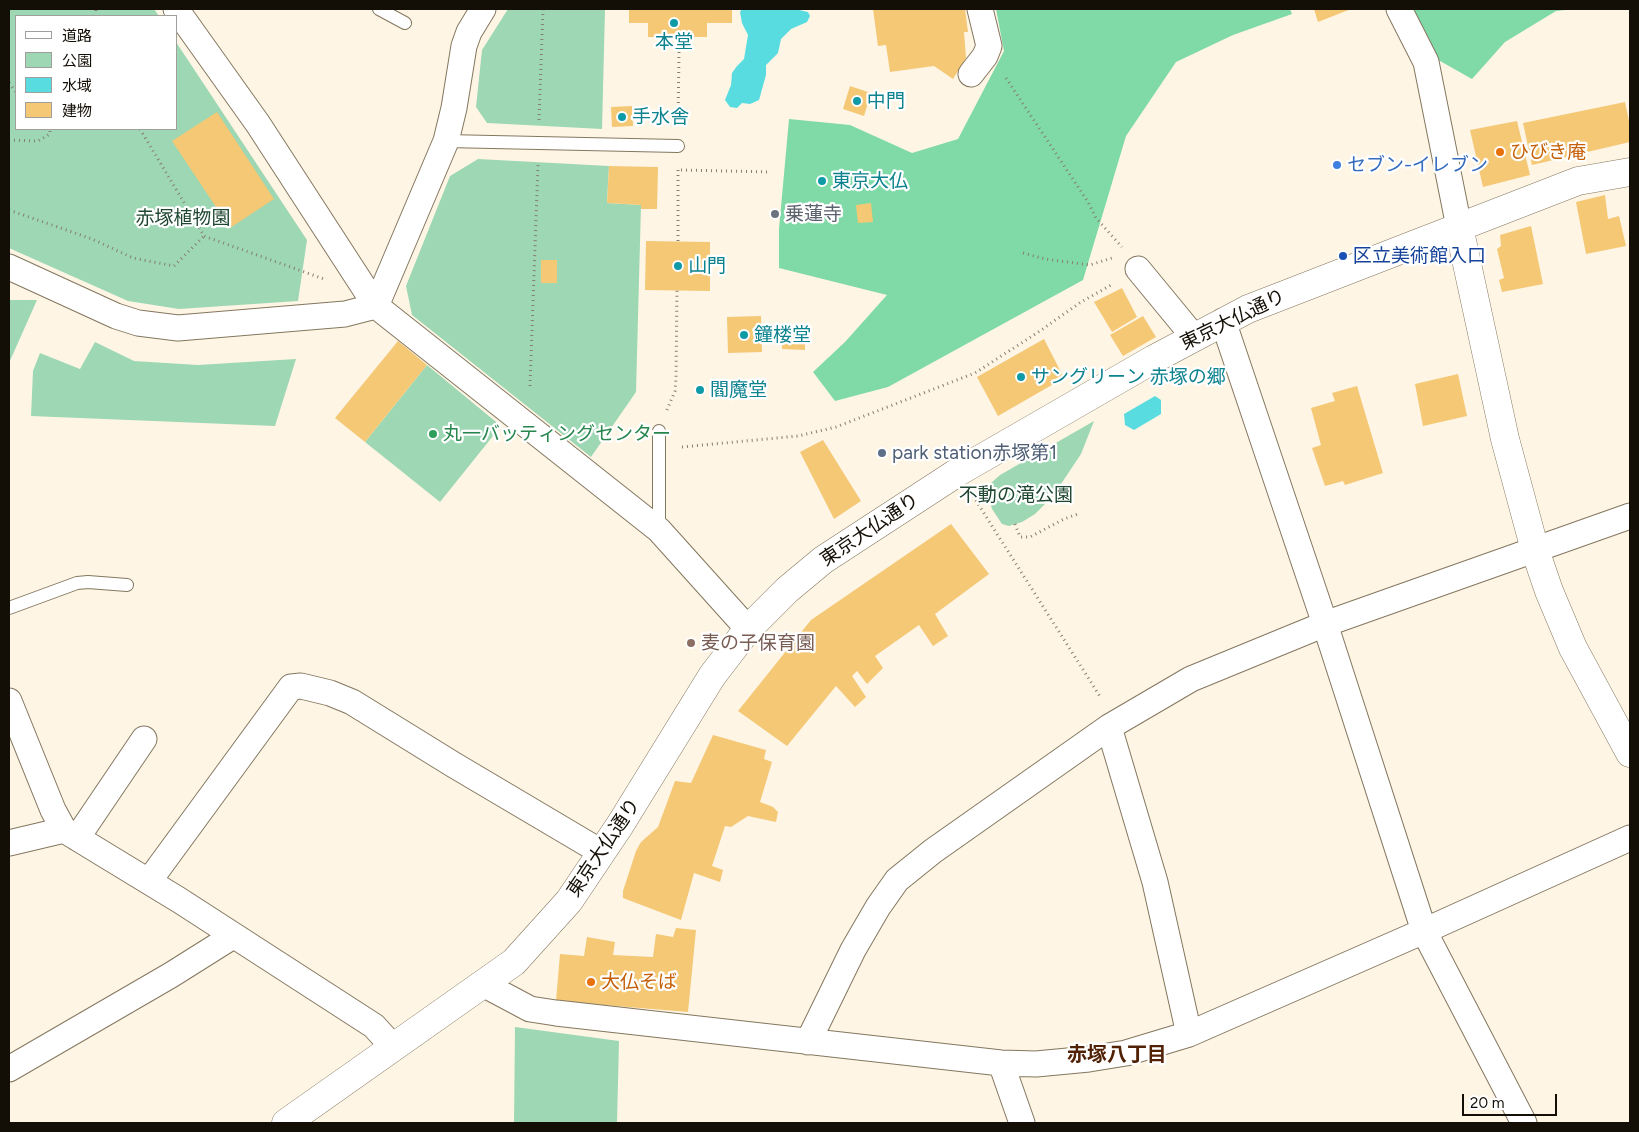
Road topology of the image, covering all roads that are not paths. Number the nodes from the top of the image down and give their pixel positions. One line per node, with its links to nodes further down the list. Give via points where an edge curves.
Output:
1 (176, 9): 14 (street, via 258,124)
2 (379, 9): 6 (lane)
3 (483, 9): 8 (street, via 464,46)
4 (980, 9): 7 (street, via 989,46)
5 (1399, 9): 11 (street, via 1426,62)
6 (405, 23)
7 (971, 74)
8 (446, 142): 9 (lane); 14 (street)
9 (678, 146)
10 (1630, 172): 11 (street, 東京大仏通り, via 1578,181)
11 (1458, 227): 15 (street, 東京大仏通り); 20 (street, via 1504,439)
12 (1133, 261): 16 (street)
13 (9, 267): 14 (street, via 116,316 138,323 178,328 345,314)
14 (376, 306): 19 (street)
15 (1223, 321): 16 (street, 東京大仏通り); 23 (street)
16 (1194, 337): 24 (street, 東京大仏通り, via 958,472 822,560)
17 (659, 431): 19 (lane)
18 (1630, 516): 20 (street)
19 (659, 530): 24 (street)
20 (1535, 550): 23 (street); 28 (street, via 1572,648)
21 (127, 585): 22 (lane, via 77,583)
22 (9, 608)
23 (1325, 624): 26 (street, via 1192,679); 34 (street)
24 (748, 629): 32 (street, 東京大仏通り, via 712,676)
25 (9, 701): 29 (street, via 52,810)
26 (1113, 725): 37 (street, via 1155,882); 38 (street, via 933,850 897,880 852,950)
27 (144, 739): 29 (street)
28 (1630, 753)
29 (70, 834): 31 (street); 33 (street)
30 (1630, 838): 34 (street)
31 (9, 843)
32 (601, 852): 33 (street, via 352,702 301,686 291,687); 36 (street, 東京大仏通り, via 568,901 539,935 514,962)
33 (149, 881): 35 (street)
34 (1424, 931): 37 (street); 44 (street)
35 (233, 936): 39 (street, via 374,1026); 41 (street)
36 (483, 984): 38 (street, via 539,1010); 39 (street, 東京大仏通り)
37 (1189, 1034): 40 (street, via 1126,1053 1089,1059 1036,1064)
38 (808, 1042): 40 (street)
39 (393, 1047): 42 (street, 東京大仏通り)
40 (1001, 1063): 43 (street)
41 (9, 1069)
42 (286, 1123)
43 (1022, 1123)
44 (1524, 1123)

